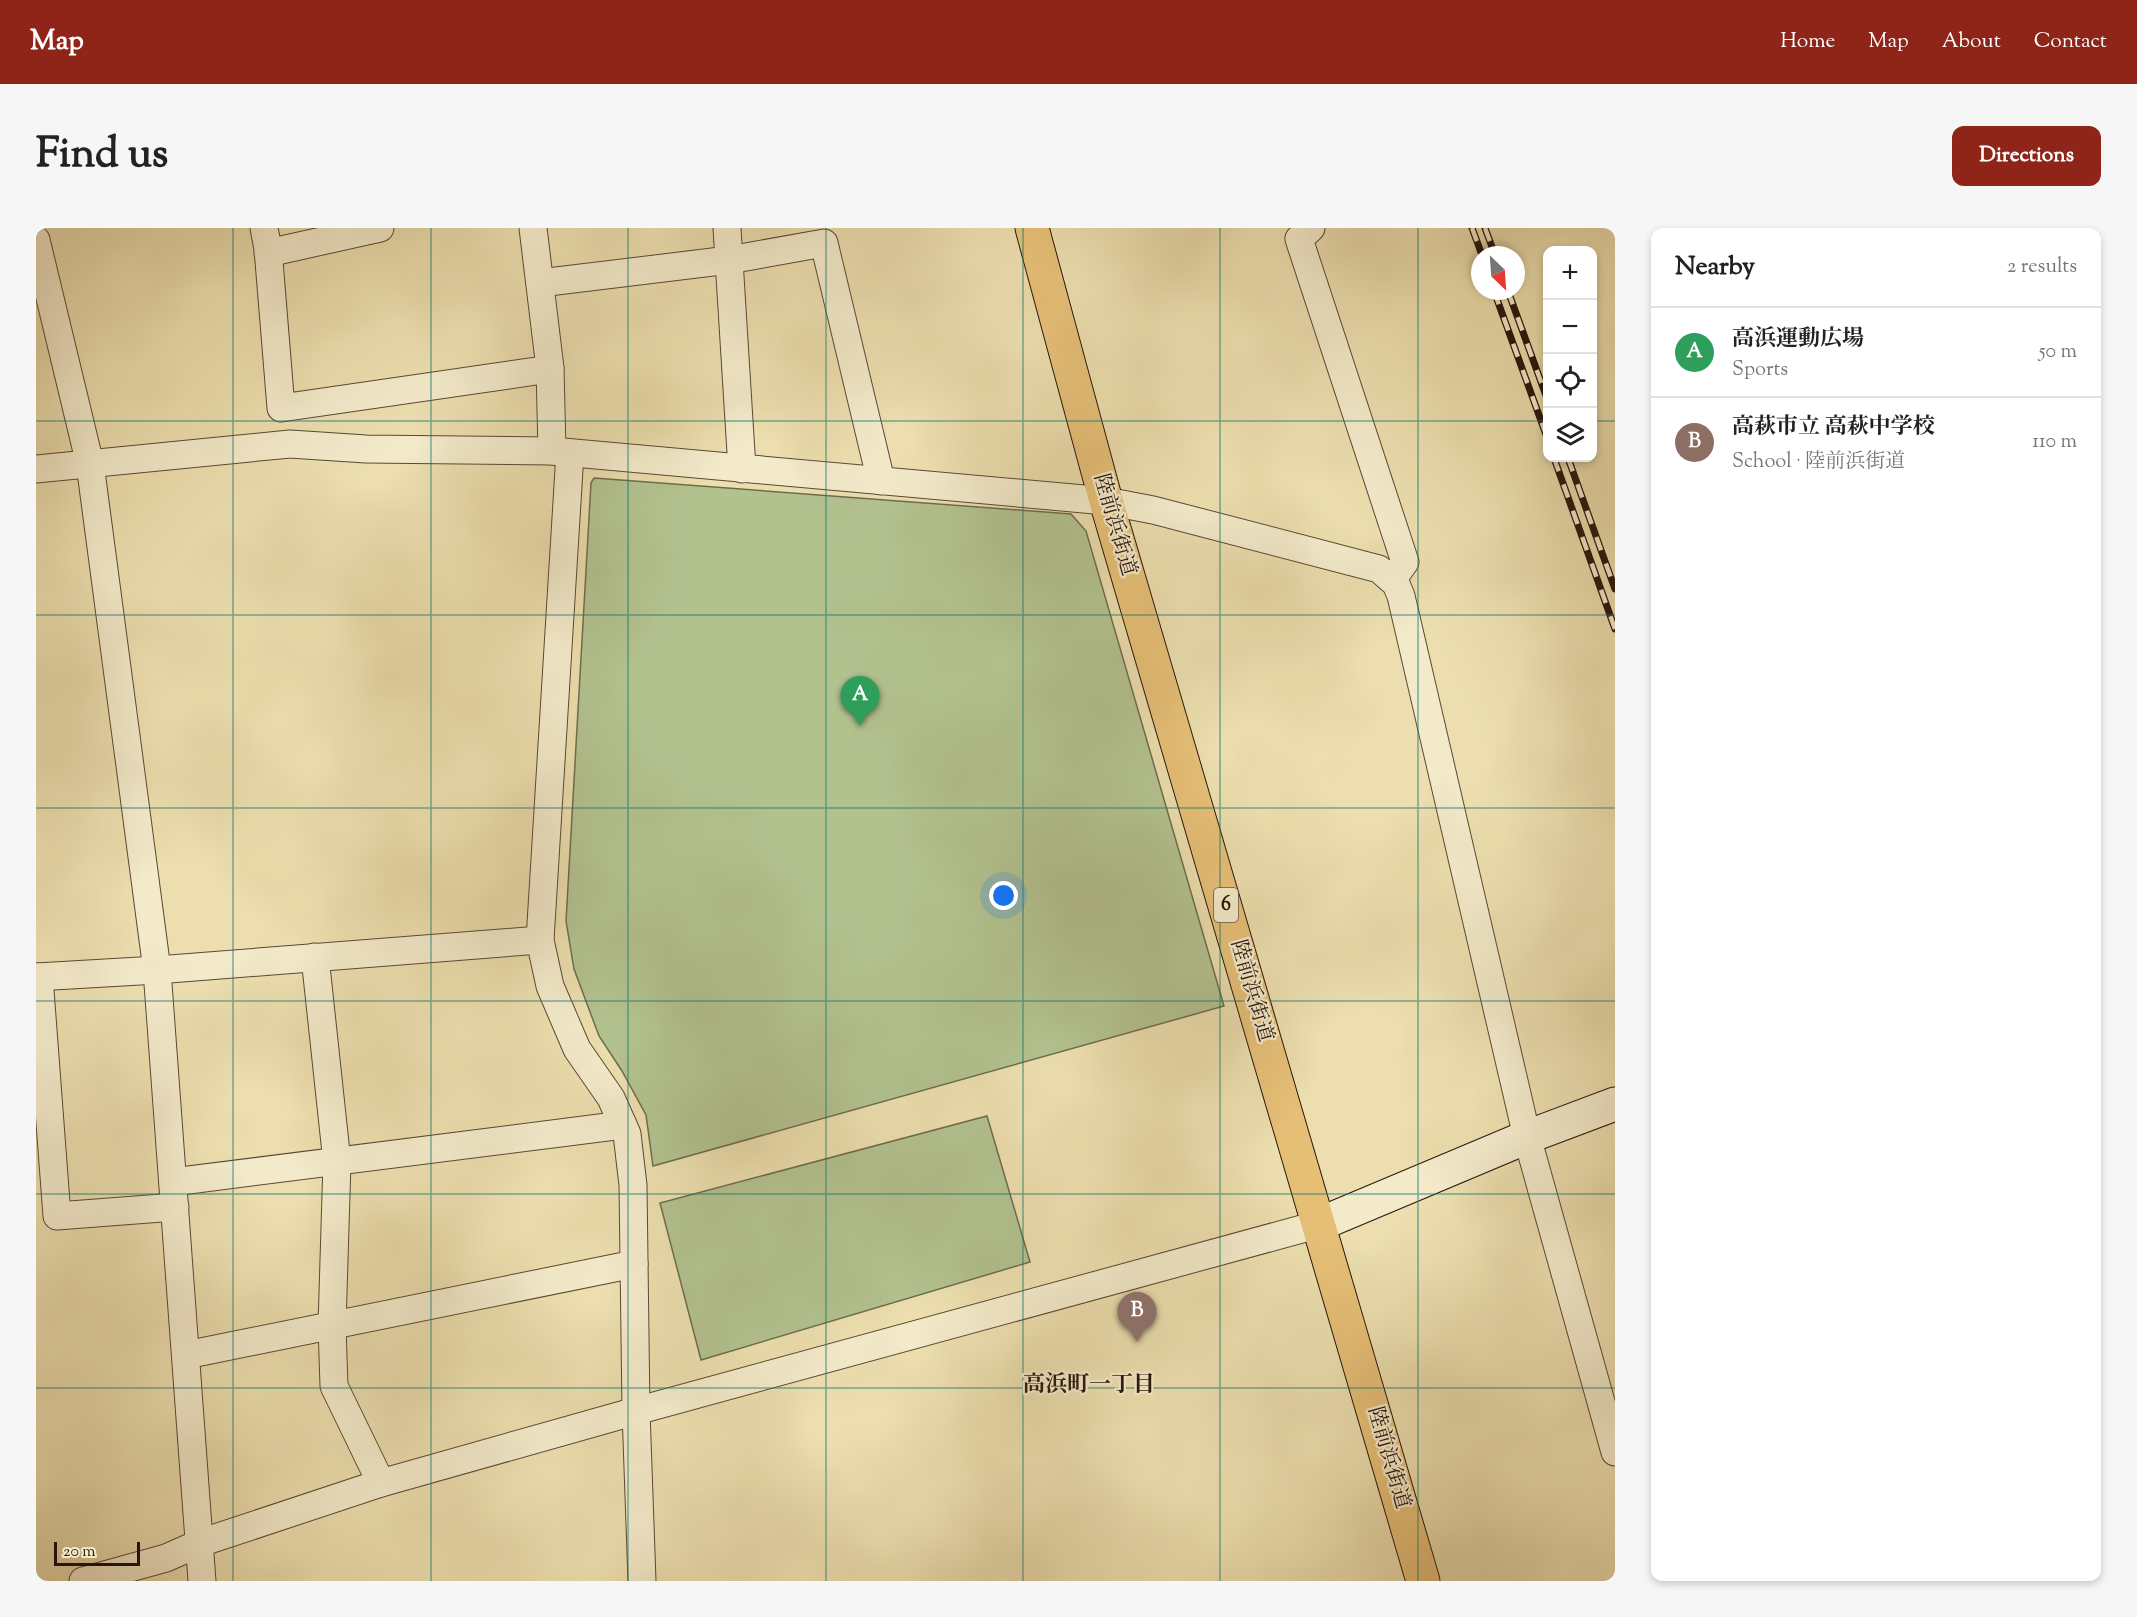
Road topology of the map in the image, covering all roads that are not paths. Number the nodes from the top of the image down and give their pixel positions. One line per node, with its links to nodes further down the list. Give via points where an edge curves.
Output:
1 (380, 228): 7 (street)
2 (533, 228): 9 (street)
3 (727, 228): 8 (street)
4 (1032, 228): 16 (highway, 陸前浜街道 / 6)
5 (1311, 228): 17 (street, via 1299,239 1405,562)
6 (36, 240): 12 (street)
7 (266, 241): 10 (street, via 281,408)
8 (729, 260): 9 (street); 14 (street); 15 (street, via 824,243)
9 (540, 283): 10 (street)
10 (550, 369): 11 (street)
11 (561, 452): 12 (street, via 290,444); 14 (street); 18 (street)
12 (90, 464): 13 (street); 20 (street)
13 (36, 469)
14 (742, 469): 15 (street)
15 (881, 481): 16 (street)
16 (1106, 501): 17 (street, via 1379,569); 27 (highway, 陸前浜街道 / 6)
17 (1393, 579): 24 (street, via 1401,596)
18 (540, 940): 19 (street); 23 (street, via 550,986 577,1049 611,1098)
19 (315, 957): 20 (street); 25 (street)
20 (157, 970): 21 (street); 26 (street)
21 (37, 977): 26 (street, via 57,1216)
22 (1615, 1104): 24 (street)
23 (623, 1125): 25 (street); 28 (street, via 633,1185)
24 (1527, 1137): 27 (street); 32 (street)
25 (337, 1162): 26 (street); 29 (street)
26 (174, 1195): 30 (street)
27 (1320, 1224): 31 (street); 38 (highway, 陸前浜街道 / 6)
28 (634, 1264): 29 (street); 31 (street)
29 (332, 1326): 30 (street); 33 (street, via 334,1386)
30 (186, 1355): 34 (street)
31 (636, 1411): 33 (street); 37 (street)
32 (1615, 1452)
33 (381, 1483): 34 (street)
34 (200, 1543): 35 (street, via 166,1558); 36 (street)
35 (83, 1581)
36 (202, 1581)
37 (642, 1581)
38 (1423, 1581)

